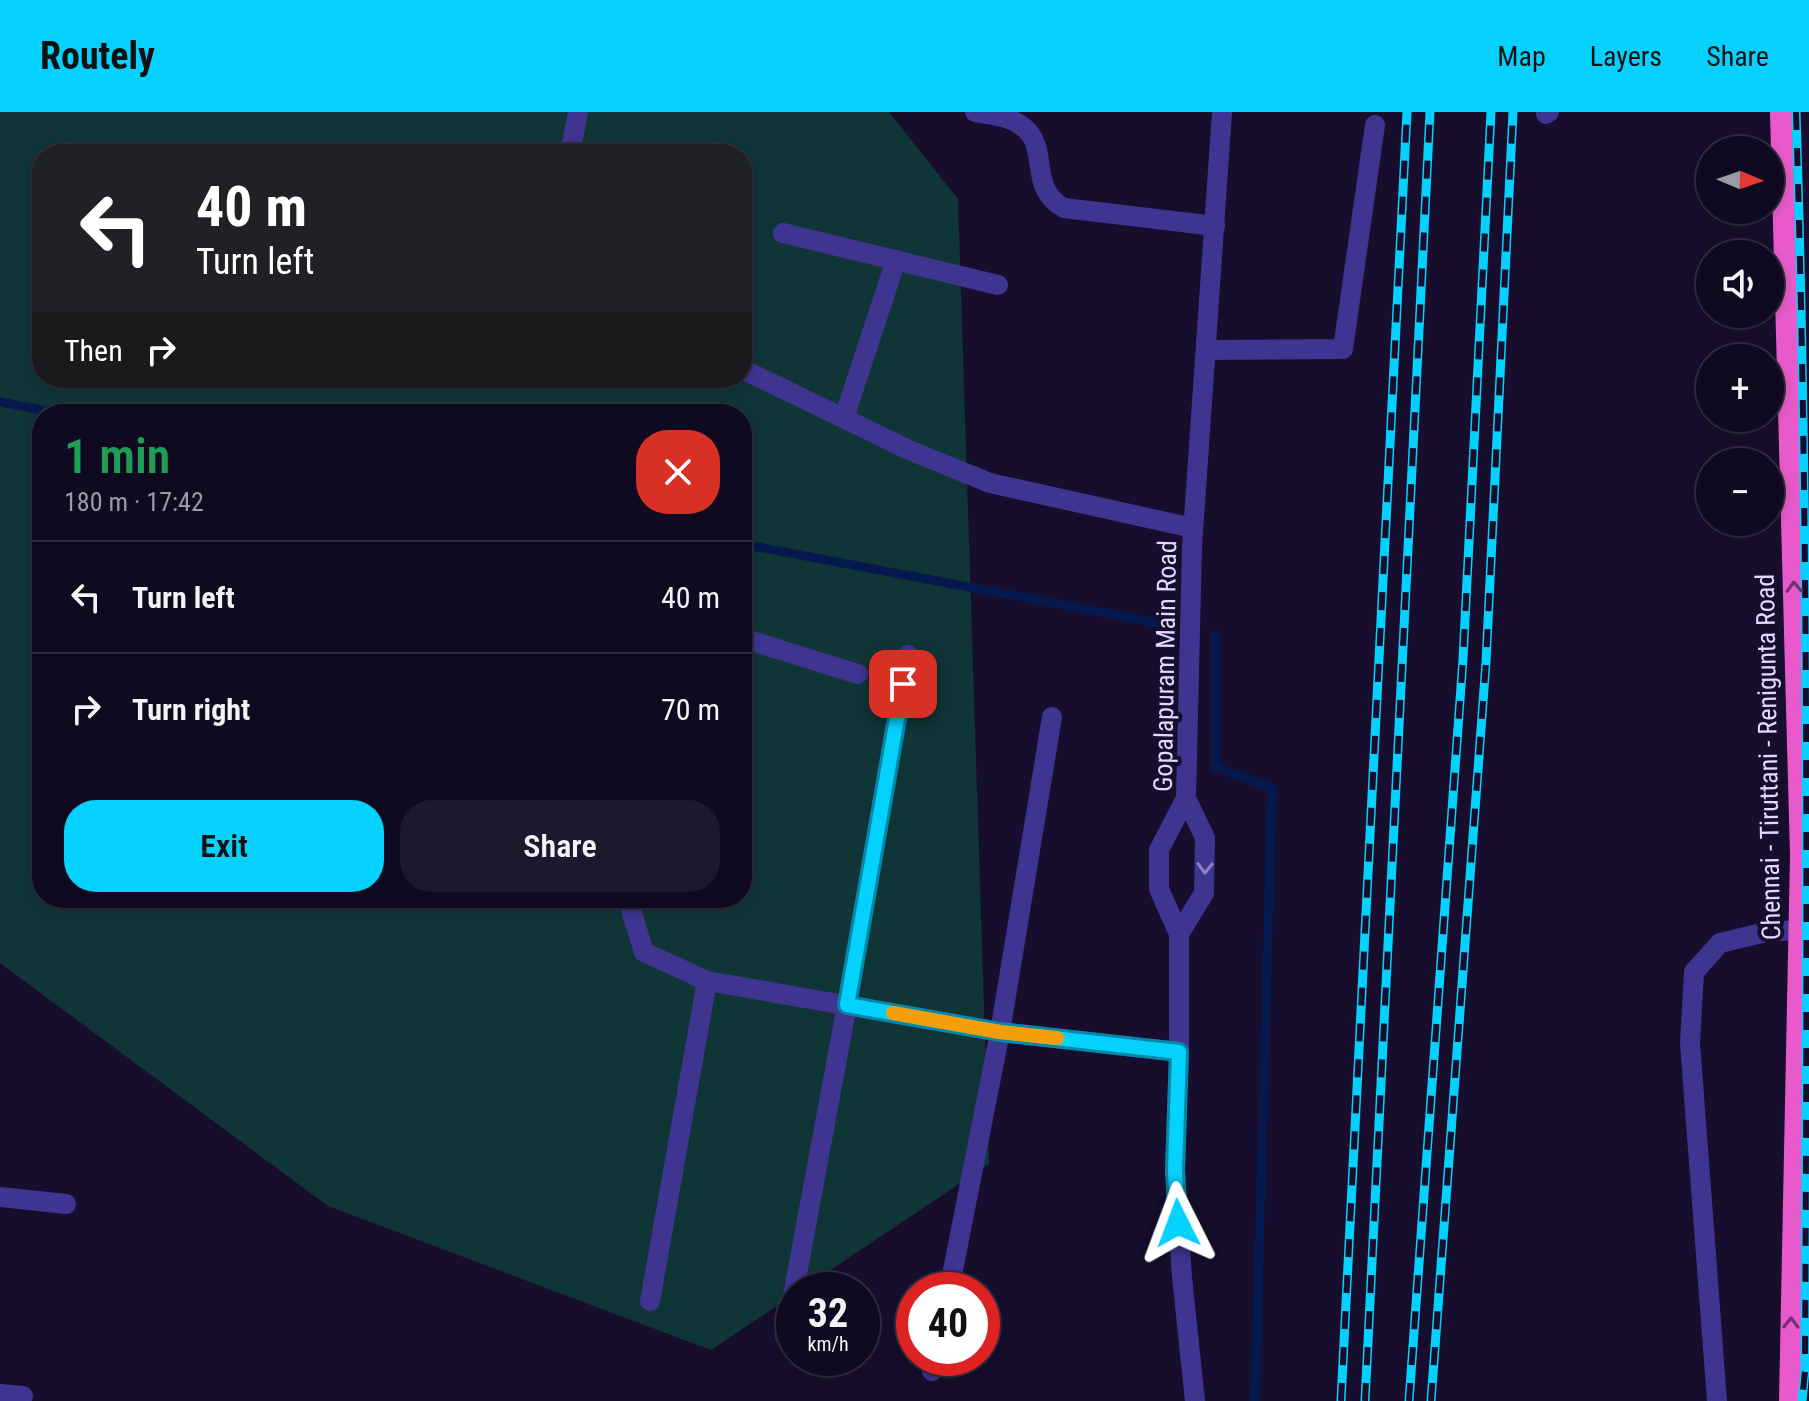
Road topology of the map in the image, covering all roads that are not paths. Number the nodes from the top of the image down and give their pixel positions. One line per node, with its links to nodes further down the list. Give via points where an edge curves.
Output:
1 (578, 112): 6 (street)
2 (975, 112): 7 (street, via 1008,119 1032,136 1046,194 1064,208)
3 (1222, 112): 7 (street, Gopalapuram Main Road)
4 (1781, 112): 20 (highway, Chennai - Tiruttani - Renigunta Road, one-way to 4)
5 (1375, 125): 11 (street, via 1343,349)
6 (572, 144)
7 (1215, 226): 11 (street, Gopalapuram Main Road)
8 (783, 233): 9 (street)
9 (896, 260): 10 (street); 13 (street)
10 (998, 285)
11 (1206, 350): 14 (street, Gopalapuram Main Road)
12 (752, 374): 13 (street)
13 (844, 418): 14 (street, via 990,483)
14 (1193, 528): 19 (street, Gopalapuram Main Road)
15 (752, 641): 17 (street)
16 (908, 655): 25 (street)
17 (858, 674)
18 (1052, 717): 26 (street)
19 (1186, 798): 23 (street, via 1159,850 1159,889); 23 (street, Gopalapuram Main Road, one-way to 23, via 1205,838 1204,893)
20 (1805, 855): 22 (highway, Chennai - Tiruttani - Renigunta Road)
21 (631, 908): 24 (street, via 644,952)
22 (1799, 930): 36 (street, via 1720,943 1694,972 1690,1043); 37 (highway, Chennai - Tiruttani - Renigunta Road, one-way to 22)
23 (1179, 934): 27 (street)
24 (707, 981): 25 (street); 32 (street)
25 (847, 1005): 26 (street); 30 (street)
26 (1000, 1032): 27 (street); 31 (street)
27 (1179, 1052): 35 (street, via 1175,1170)
28 (0, 1197): 29 (street)
29 (66, 1204)
30 (797, 1272)
31 (953, 1272)
32 (650, 1301)
33 (0, 1394): 34 (street)
34 (23, 1396)
35 (1195, 1401)
36 (1717, 1401)
37 (1790, 1401)

